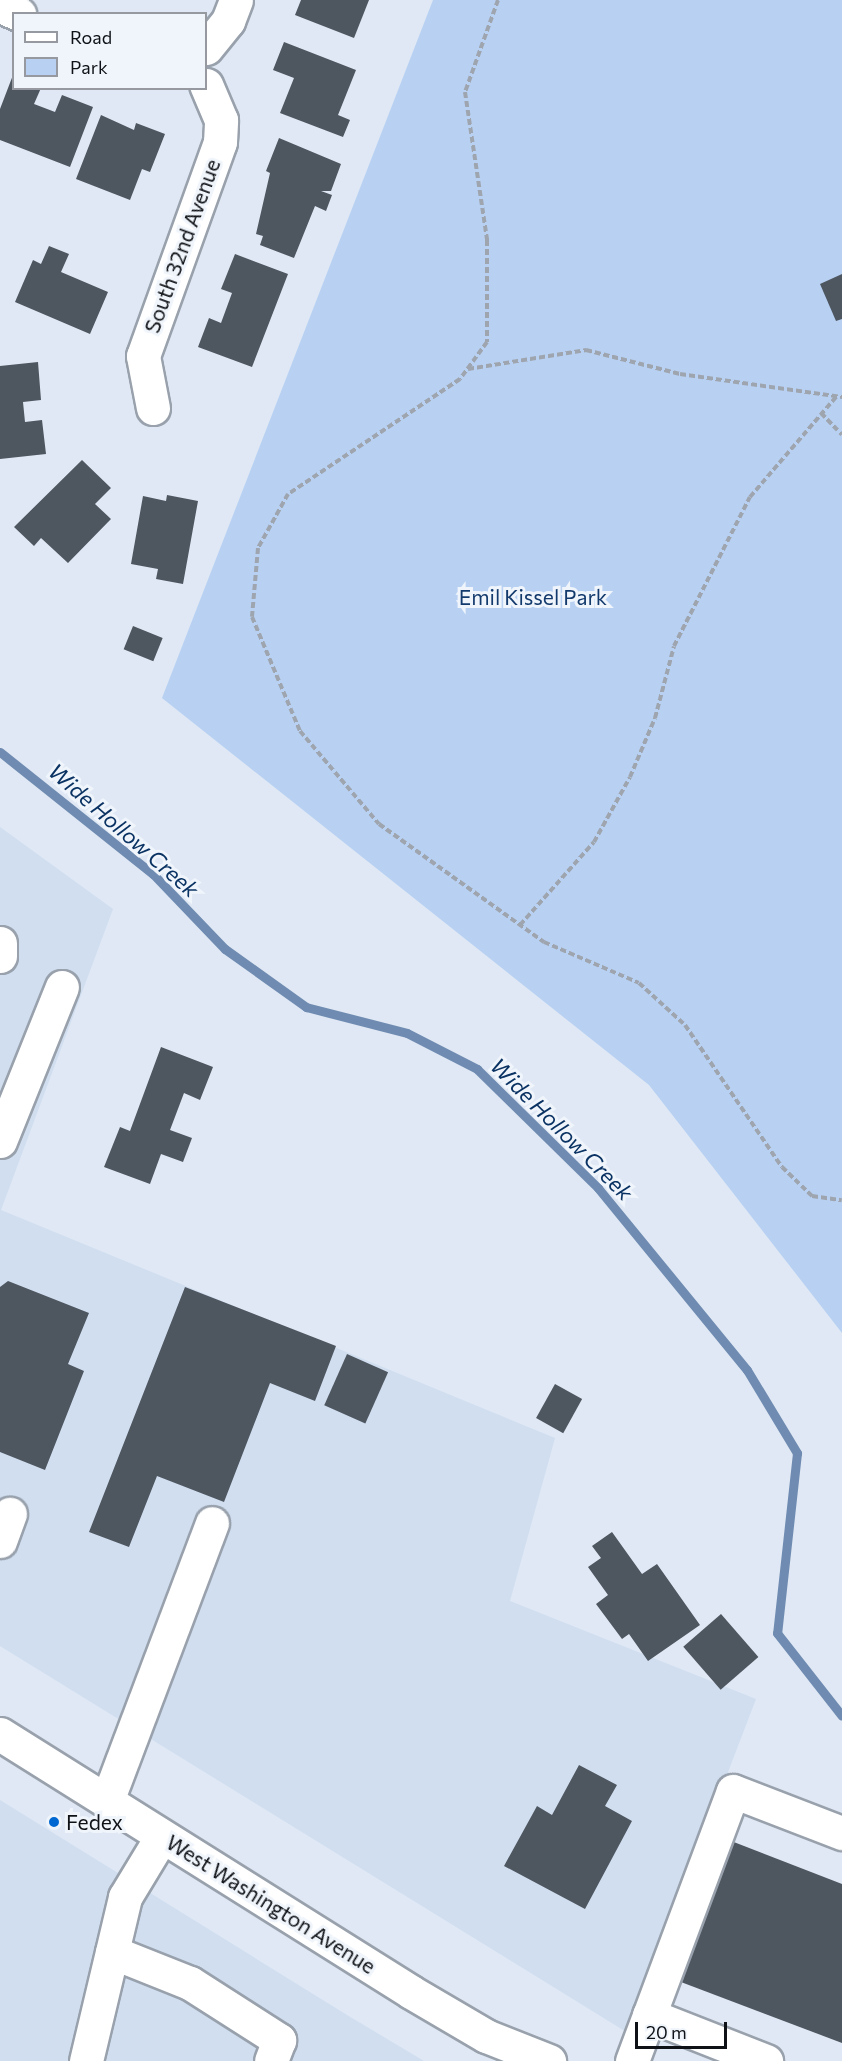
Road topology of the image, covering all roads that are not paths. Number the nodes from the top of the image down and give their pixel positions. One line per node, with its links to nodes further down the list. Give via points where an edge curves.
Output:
1 (236, 0): 4 (main road, via 228,21)
2 (0, 6): 3 (main road)
3 (14, 12)
4 (207, 47)
5 (207, 87): 6 (main road, South 32nd Avenue, via 221,120 220,142 143,356)
6 (153, 408)
7 (0, 943): 8 (main road)
8 (0, 956)
9 (62, 987): 10 (main road)
10 (0, 1141)
11 (212, 1523): 13 (main road)
12 (0, 1734): 13 (main road, West Washington Avenue)
13 (107, 1801): 15 (main road, West Washington Avenue)
14 (842, 1833): 17 (main road, via 733,1791)
15 (162, 1836): 16 (main road, via 125,1897); 20 (main road, West Washington Avenue, via 420,1998 486,2036)
16 (112, 1952): 18 (main road); 19 (main road, via 190,1983 279,2040)
17 (649, 2015): 21 (main road); 22 (main road)
18 (86, 2061)
19 (271, 2061)
20 (549, 2061)
21 (632, 2061)
22 (766, 2061)

